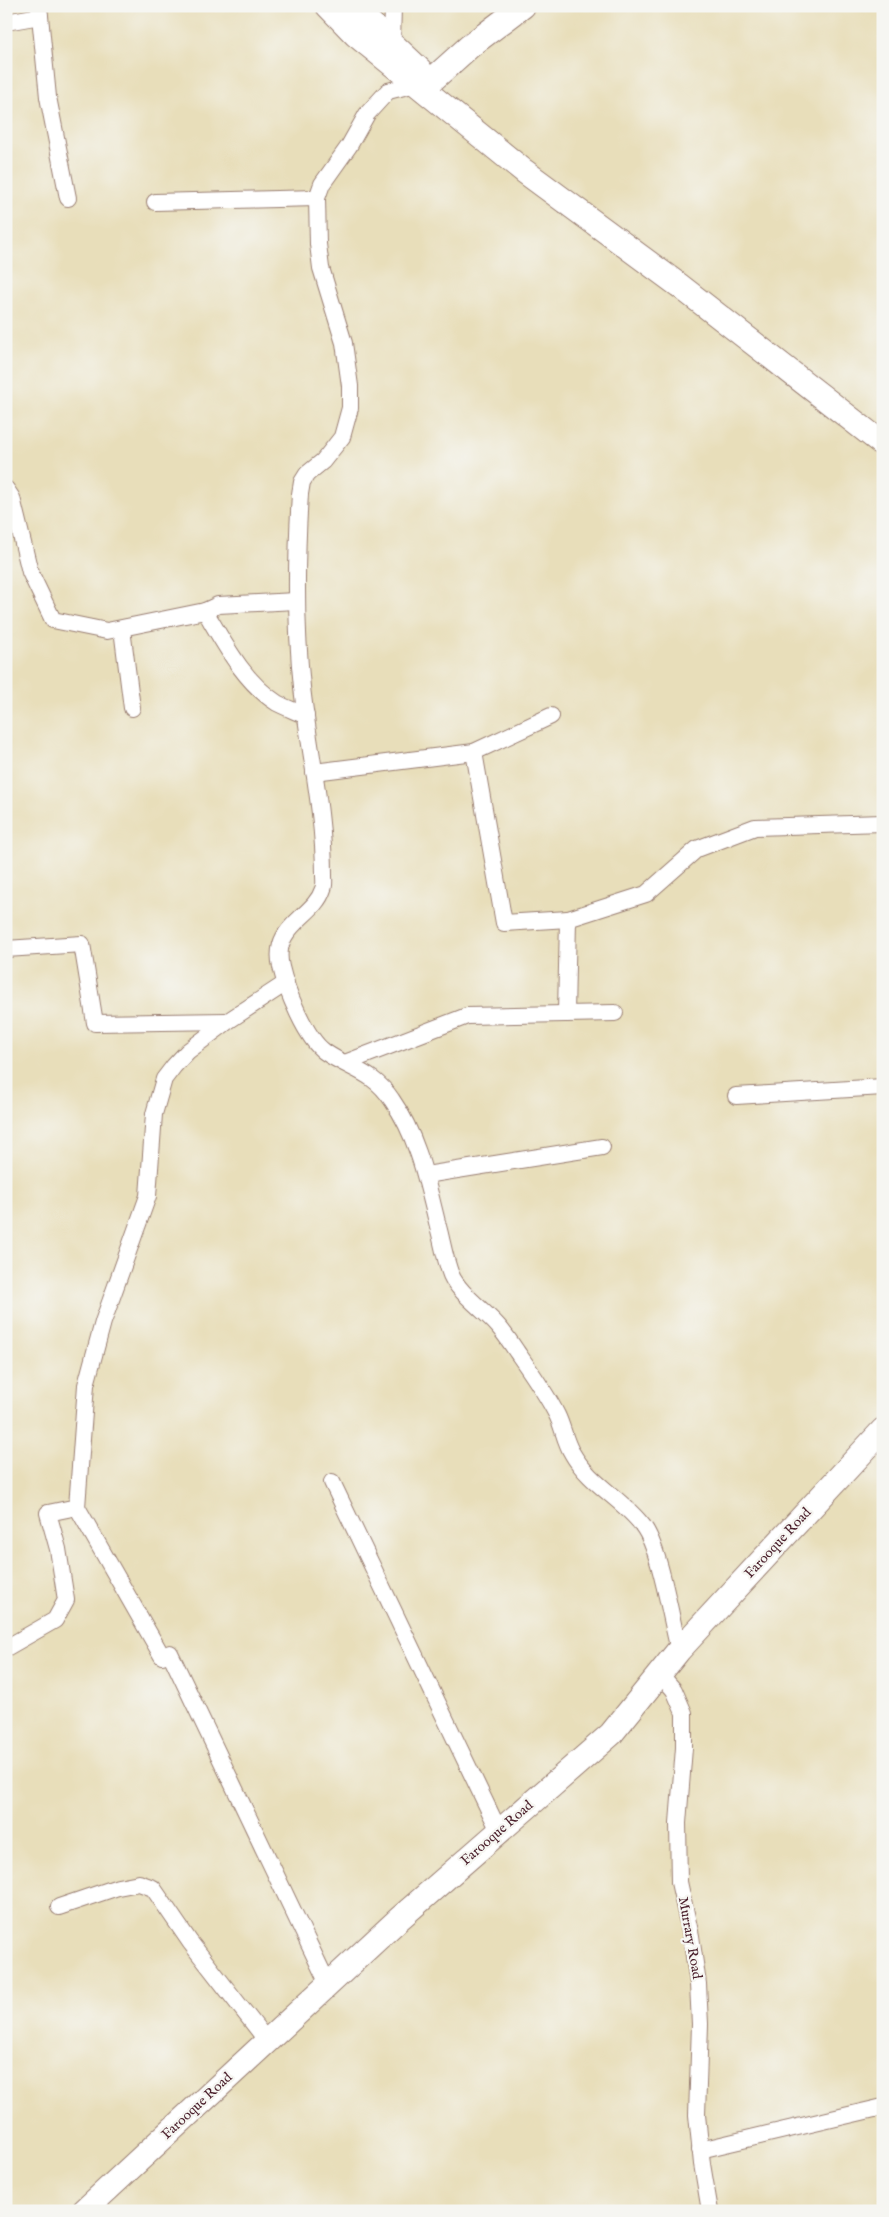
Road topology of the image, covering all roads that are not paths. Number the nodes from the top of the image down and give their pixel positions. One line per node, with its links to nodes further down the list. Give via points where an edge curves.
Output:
1 (328, 6): 8 (street, via 356,35)
2 (352, 6): 7 (street)
3 (393, 6): 7 (street)
4 (523, 6): 8 (street)
5 (39, 11): 6 (street); 9 (street, via 48,97)
6 (6, 22)
7 (392, 43): 8 (street)
8 (423, 83): 10 (street, via 388,92 367,114); 12 (street); 13 (street, via 524,171 780,362)
9 (68, 198)
10 (316, 198): 11 (street); 15 (street, via 321,268 344,343 350,408 342,437 302,482)
11 (155, 202)
12 (883, 428)
13 (883, 444)
14 (6, 489): 17 (street, via 12,498 30,572 53,620 107,631)
15 (296, 601): 16 (street, via 218,605); 19 (street)
16 (205, 611): 17 (street); 19 (street, via 240,667 259,688 277,703)
17 (122, 628): 18 (street)
18 (132, 708)
19 (306, 716): 22 (street)
20 (551, 716): 21 (street)
21 (474, 752): 22 (street); 24 (street, via 504,923)
22 (314, 772): 26 (street, via 324,889 284,936 280,957)
23 (883, 823): 24 (street, via 755,827 697,850 646,894)
24 (568, 919): 28 (street)
25 (6, 950): 29 (street, via 82,944 95,1023)
26 (286, 983): 29 (street); 30 (street, via 316,1044)
27 (615, 1013): 28 (street)
28 (566, 1014): 30 (street, via 467,1016)
29 (228, 1021): 37 (street, via 188,1051 164,1079 154,1114 148,1196 103,1322 86,1385)
30 (346, 1063): 34 (street, via 380,1084 393,1100 417,1146)
31 (883, 1086): 32 (street)
32 (736, 1096)
33 (602, 1147): 34 (street)
34 (426, 1175): 39 (street, via 451,1276 498,1326 533,1376 557,1415 570,1452 589,1477 630,1513 650,1538)
35 (883, 1430): 39 (street, Farooque Road)
36 (332, 1482): 41 (street)
37 (77, 1506): 38 (street, via 48,1513 66,1600 55,1620); 43 (street, via 166,1654)
38 (6, 1648)
39 (679, 1650): 40 (street, Farooque Road)
40 (659, 1673): 41 (street, Farooque Road, via 611,1734); 46 (street, Murrary Road, via 674,1690 684,1713 678,1823 680,1882 698,1984)
41 (499, 1831): 43 (street, Farooque Road)
42 (60, 1907): 44 (street, via 118,1887 139,1883 153,1888 190,1942)
43 (328, 1984): 44 (street, Farooque Road)
44 (267, 2041): 47 (street, Farooque Road)
45 (883, 2107): 46 (street)
46 (700, 2150): 48 (street, Murrary Road)
47 (98, 2206)
48 (710, 2211)

